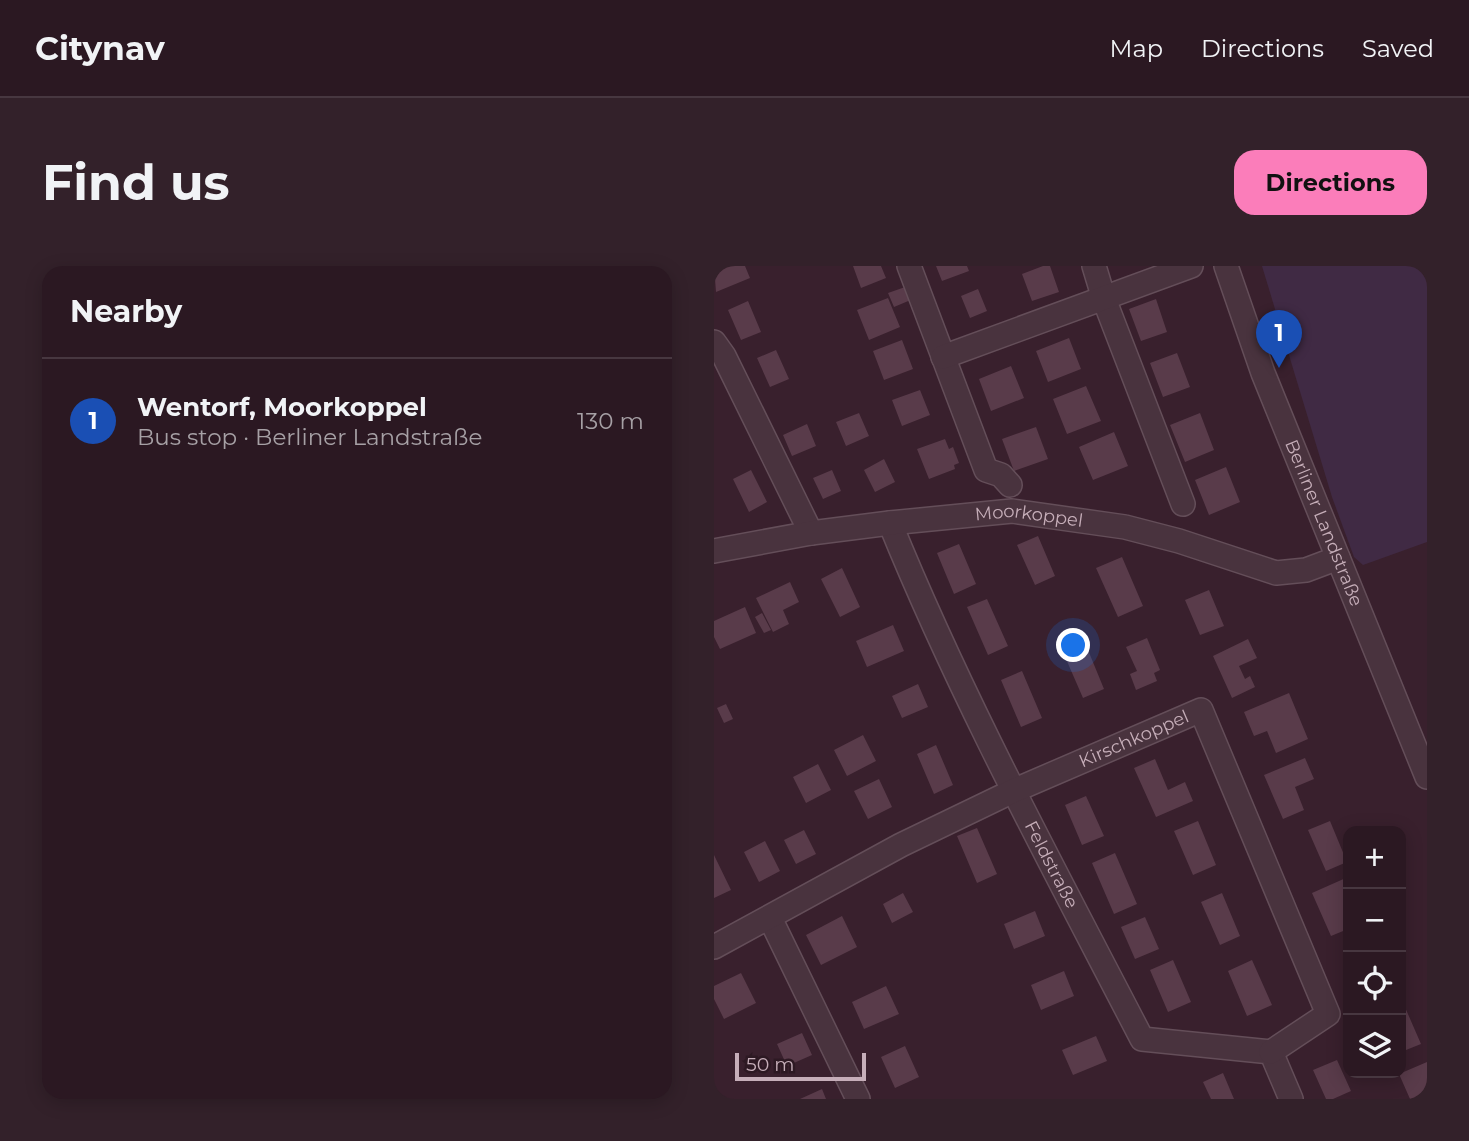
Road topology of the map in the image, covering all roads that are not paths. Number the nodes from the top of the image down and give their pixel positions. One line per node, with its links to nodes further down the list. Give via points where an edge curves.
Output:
1 (909, 266): 7 (street)
2 (1094, 266): 5 (street)
3 (1191, 266): 5 (street)
4 (1226, 266): 13 (street, Berliner Landstraße, via 1263,373)
5 (1104, 299): 7 (street); 9 (street)
6 (714, 342): 11 (street)
7 (943, 357): 8 (street, via 986,470 1001,475)
8 (1010, 485)
9 (1182, 503)
10 (890, 523): 11 (street, Moorkoppel); 13 (street, Moorkoppel, via 1012,511 1125,527 1276,573 1306,570); 15 (street, Feldstraße, via 921,599)
11 (811, 533): 12 (street, Moorkoppel)
12 (714, 551)
13 (1338, 558): 14 (street, Berliner Landstraße)
14 (1427, 777)
15 (1013, 791): 16 (street, Kirschkoppel, via 901,845); 18 (street, Feldstraße, via 1142,1039); 18 (street, Kirschkoppel, via 1201,710 1328,1014)
16 (770, 918): 17 (street, Kirschkoppel); 19 (street)
17 (714, 947)
18 (1271, 1052): 20 (street)
19 (858, 1099)
20 (1291, 1099)

